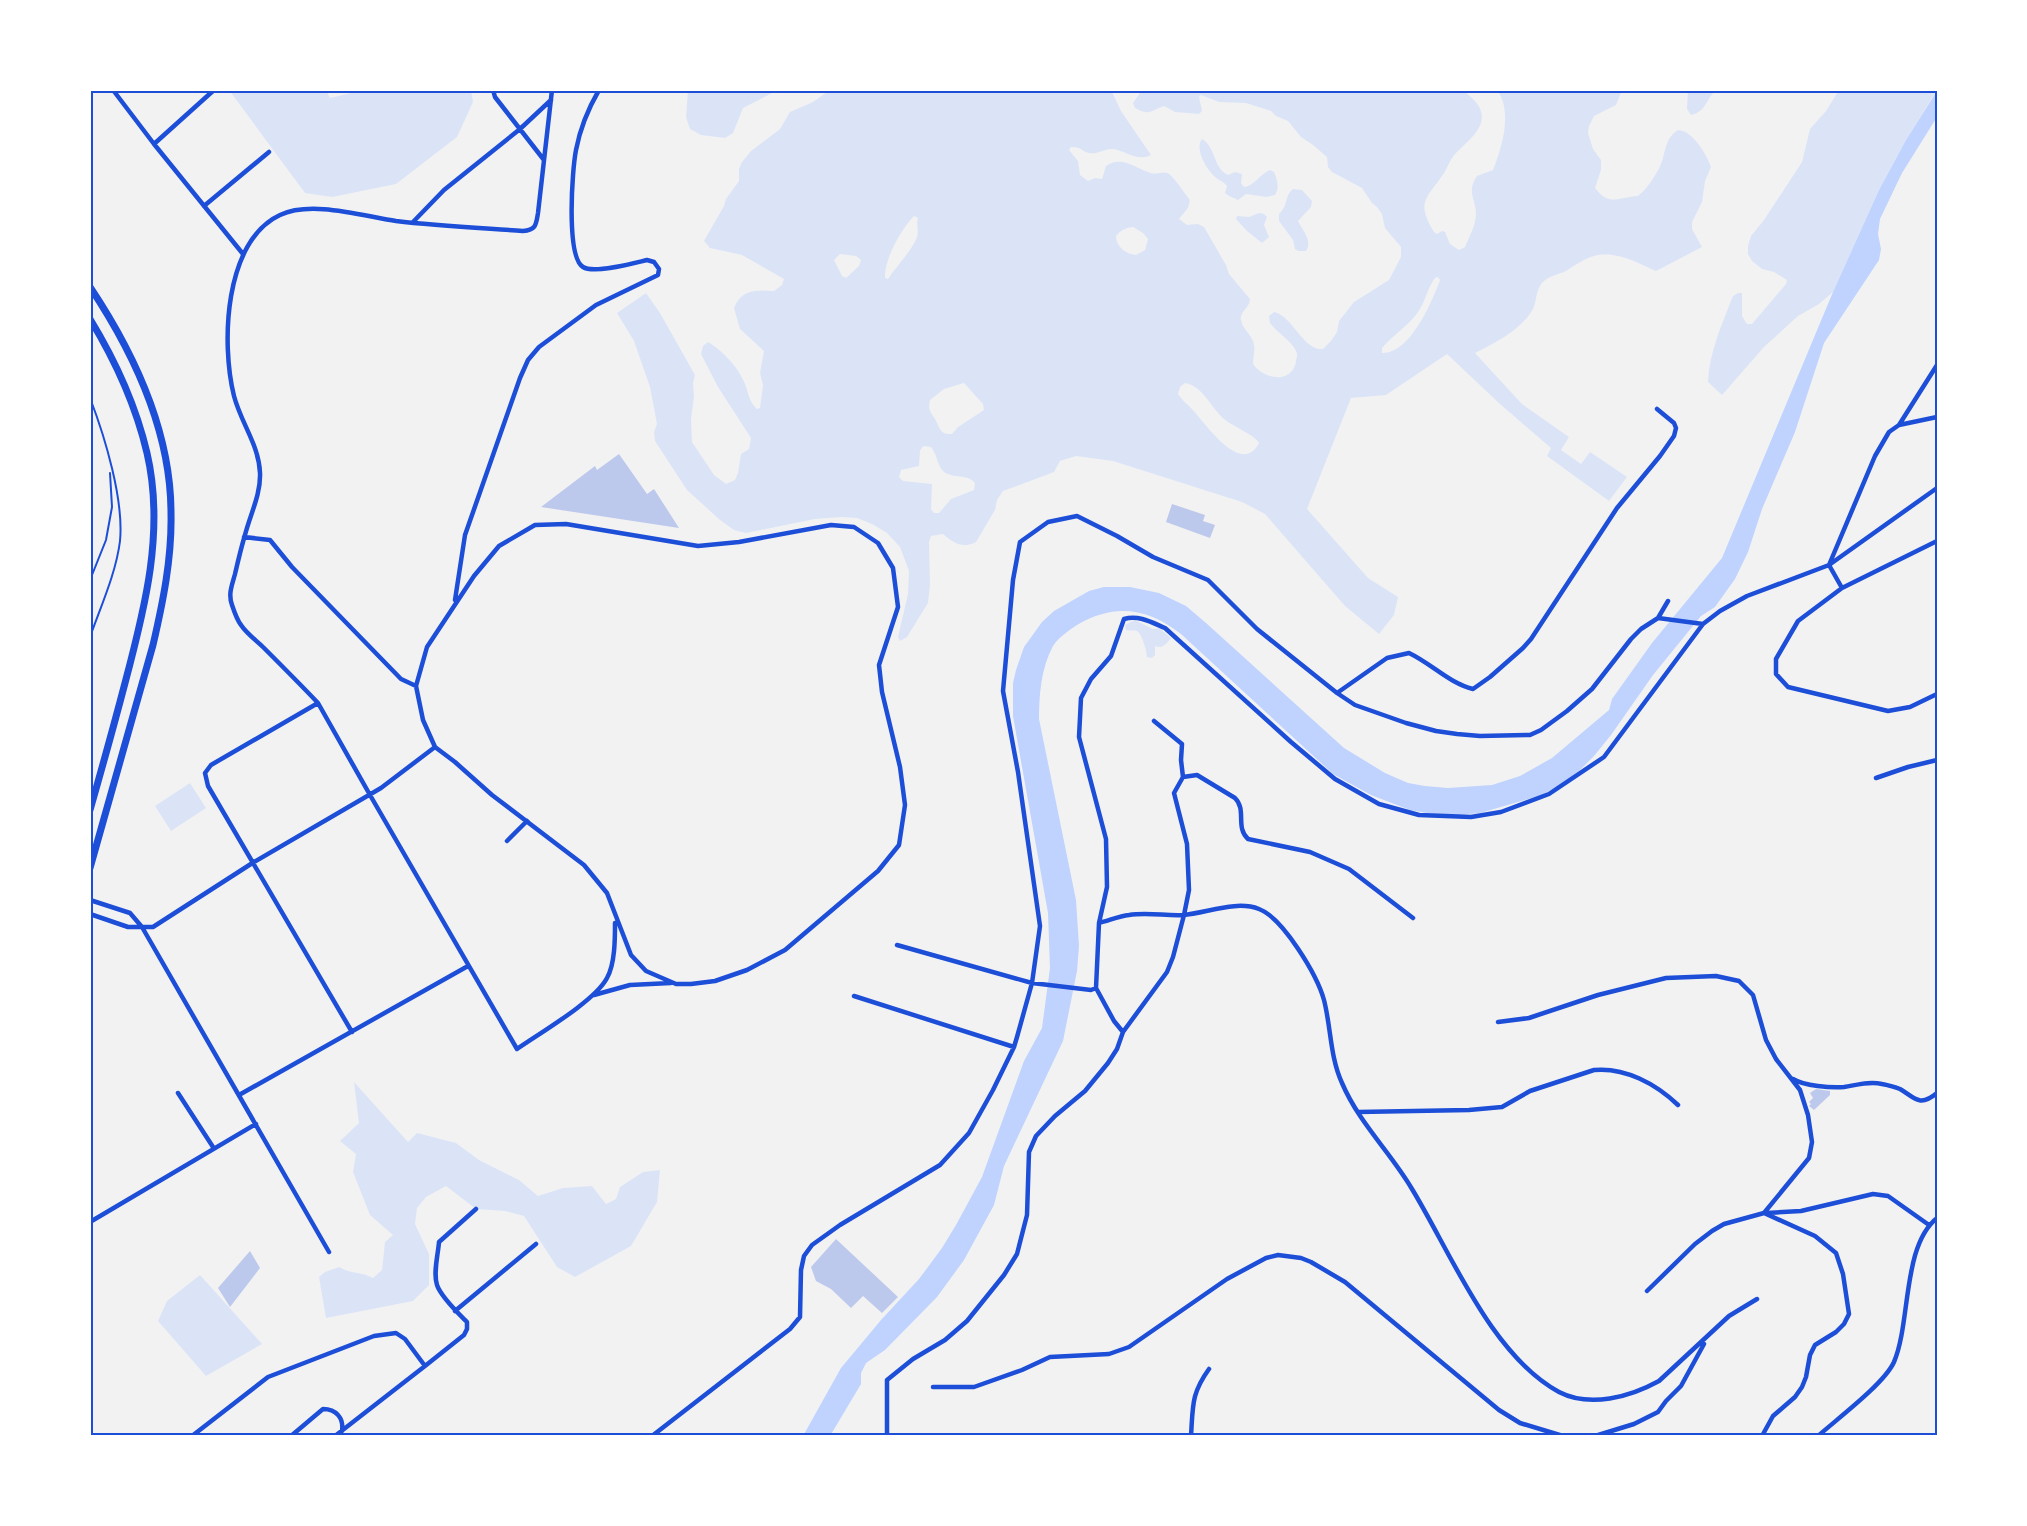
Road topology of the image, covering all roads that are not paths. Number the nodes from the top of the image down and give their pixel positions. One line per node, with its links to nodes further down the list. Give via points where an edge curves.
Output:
1 (113, 90): 8 (street)
2 (214, 90): 8 (street)
3 (493, 90): 7 (street)
4 (552, 90): 6 (street)
5 (599, 90): 29 (street, via 576,152 571,222 575,255 581,266 591,270 647,260 654,262 658,275 596,305 538,347 528,360 465,535)
6 (551, 100): 7 (street); 10 (street)
7 (520, 129): 10 (street); 12 (street, via 444,190)
8 (154, 144): 11 (street)
9 (269, 152): 11 (street)
10 (544, 160): 12 (street, via 536,226 531,230)
11 (204, 206): 13 (street)
12 (413, 222): 13 (street, via 300,209 279,215 262,227)
13 (243, 254): 23 (street, via 228,309 227,333 234,394 252,437 260,475)
14 (90, 287): 47 (main road, via 120,336 152,408 165,459 171,512 161,612)
15 (90, 319): 43 (main road, via 120,375 140,427 152,482 153,508 152,558 143,614)
16 (1937, 365): 20 (street)
17 (90, 398): 21 (lane)
18 (1657, 409): 34 (street, via 1674,423 1674,435 1617,508 1531,639 1515,655 1473,689 1409,653 1399,654 1387,658)
19 (1937, 417): 20 (street)
20 (1899, 425): 25 (street, via 1889,432 1875,456)
21 (110, 467): 26 (lane, via 112,507 106,540); 32 (lane, via 117,490 120,541)
22 (1937, 488): 25 (street)
23 (244, 537): 33 (street, via 270,540 402,679); 36 (street, via 229,596 232,607 241,625)
24 (1937, 541): 27 (street)
25 (1829, 565): 27 (street); 31 (street, via 1748,596)
26 (90, 580)
27 (1842, 588): 35 (street, via 1798,621 1776,659 1776,674 1788,687 1888,711 1910,707)
28 (1668, 602): 30 (street)
29 (455, 603): 33 (street, via 427,647); 58 (street, via 499,546 535,525 566,524 698,546 831,525 854,527 878,543 893,568 898,607 879,665 905,805 899,845 878,871 786,950 715,981)
30 (1658, 618): 31 (street); 34 (street, via 1631,639 1592,689 1530,735 1480,736 1436,731 1355,705)
31 (1703, 624): 53 (street, via 1604,757 1549,794 1501,812 1471,817 1419,815 1379,804 1335,778 1290,742 1165,628 1148,620 1124,619 1111,656 1081,698 1079,737 1106,839 1107,886)
32 (90, 637)
33 (416, 686): 38 (street, via 423,720)
34 (1337, 693): 57 (street, via 1257,629 1208,580 1153,557 1077,516 1048,522 1020,542 1003,682 1040,926)
35 (1937, 694)
36 (318, 702): 42 (street); 46 (street, via 211,765 205,773 208,786)
37 (1154, 721): 40 (street, via 1182,744)
38 (435, 747): 42 (street); 44 (street)
39 (1937, 760): 41 (street)
40 (1183, 777): 50 (street, via 1174,793 1187,844 1189,890); 51 (street, via 1197,775 1239,801 1240,827 1248,839 1310,852 1349,869)
41 (1876, 778)
42 (370, 795): 46 (street); 56 (street)
43 (90, 810)
44 (527, 821): 45 (street); 52 (street, via 584,866 607,893)
45 (507, 841)
46 (254, 862): 54 (street, via 153,927); 63 (street)
47 (90, 868)
48 (90, 900): 54 (street, via 130,913)
49 (90, 914): 54 (street, via 128,927)
50 (1184, 915): 53 (street, via 1130,915); 64 (street, via 1167,972); 71 (street, via 1241,906 1260,909 1281,925 1317,981 1335,1061)
51 (1413, 918)
52 (616, 920): 58 (street, via 631,955 646,971); 60 (street, via 608,977)
53 (1099, 923): 59 (street)
54 (142, 927): 69 (street)
55 (897, 945): 57 (street)
56 (468, 966): 60 (street, via 517,1049); 63 (street)
57 (1032, 983): 59 (street); 65 (street)
58 (676, 984): 60 (street, via 630,985)
59 (1094, 989): 64 (street)
60 (594, 995)
61 (854, 996): 65 (street)
62 (1498, 1022): 66 (street, via 1529,1018 1666,978 1722,977 1739,981 1752,995 1766,1040)
63 (352, 1032): 69 (street)
64 (1123, 1032): 93 (street, via 1108,1063 1085,1091 1036,1136 1029,1152 1027,1215 1017,1254 1004,1275 967,1321 887,1380)
65 (1014, 1047): 92 (street, via 969,1133 940,1166 812,1245 801,1270 800,1317 790,1329)
66 (1791, 1077): 68 (street, via 1799,1083 1827,1086 1880,1083 1900,1089 1916,1100); 75 (street, via 1808,1115 1812,1151)
67 (178, 1093): 73 (street)
68 (1937, 1093)
69 (239, 1095): 72 (street)
70 (1678, 1105): 71 (street, via 1638,1078 1605,1069 1530,1091 1502,1107)
71 (1358, 1112): 84 (street, via 1411,1186 1486,1319 1506,1346 1541,1380 1561,1392 1596,1400 1647,1388)
72 (256, 1124): 73 (street); 80 (street)
73 (213, 1148): 77 (street)
74 (476, 1209): 83 (street, via 439,1242 437,1285)
75 (1764, 1213): 78 (street, via 1801,1210 1874,1194 1887,1196); 81 (street, via 1712,1231); 97 (street, via 1815,1236 1836,1253 1849,1314 1836,1332 1815,1345 1802,1387 1773,1416)
76 (1937, 1218): 78 (street)
77 (90, 1222)
78 (1929, 1225): 98 (street, via 1914,1257 1893,1364 1882,1379)
79 (537, 1244): 83 (street)
80 (330, 1252)
81 (1647, 1291)
82 (1757, 1299): 84 (street, via 1729,1316)
83 (455, 1311): 85 (street, via 466,1322 464,1335)
84 (1708, 1338): 96 (street, via 1680,1386 1658,1412)
85 (425, 1366): 88 (street); 89 (street, via 396,1333 374,1336 268,1377)
86 (1209, 1369): 94 (street, via 1198,1384)
87 (933, 1387): 95 (street, via 974,1387 1050,1357 1109,1354 1130,1347 1250,1266 1278,1255 1291,1256 1311,1262 1345,1282 1499,1410 1520,1422)
88 (342, 1431): 90 (street, via 341,1417 323,1409); 91 (street)
89 (192, 1436)
90 (291, 1436)
91 (334, 1436)
92 (652, 1436)
93 (887, 1436)
94 (1191, 1436)
95 (1563, 1436)
96 (1595, 1436)
97 (1762, 1436)
98 (1818, 1436)

